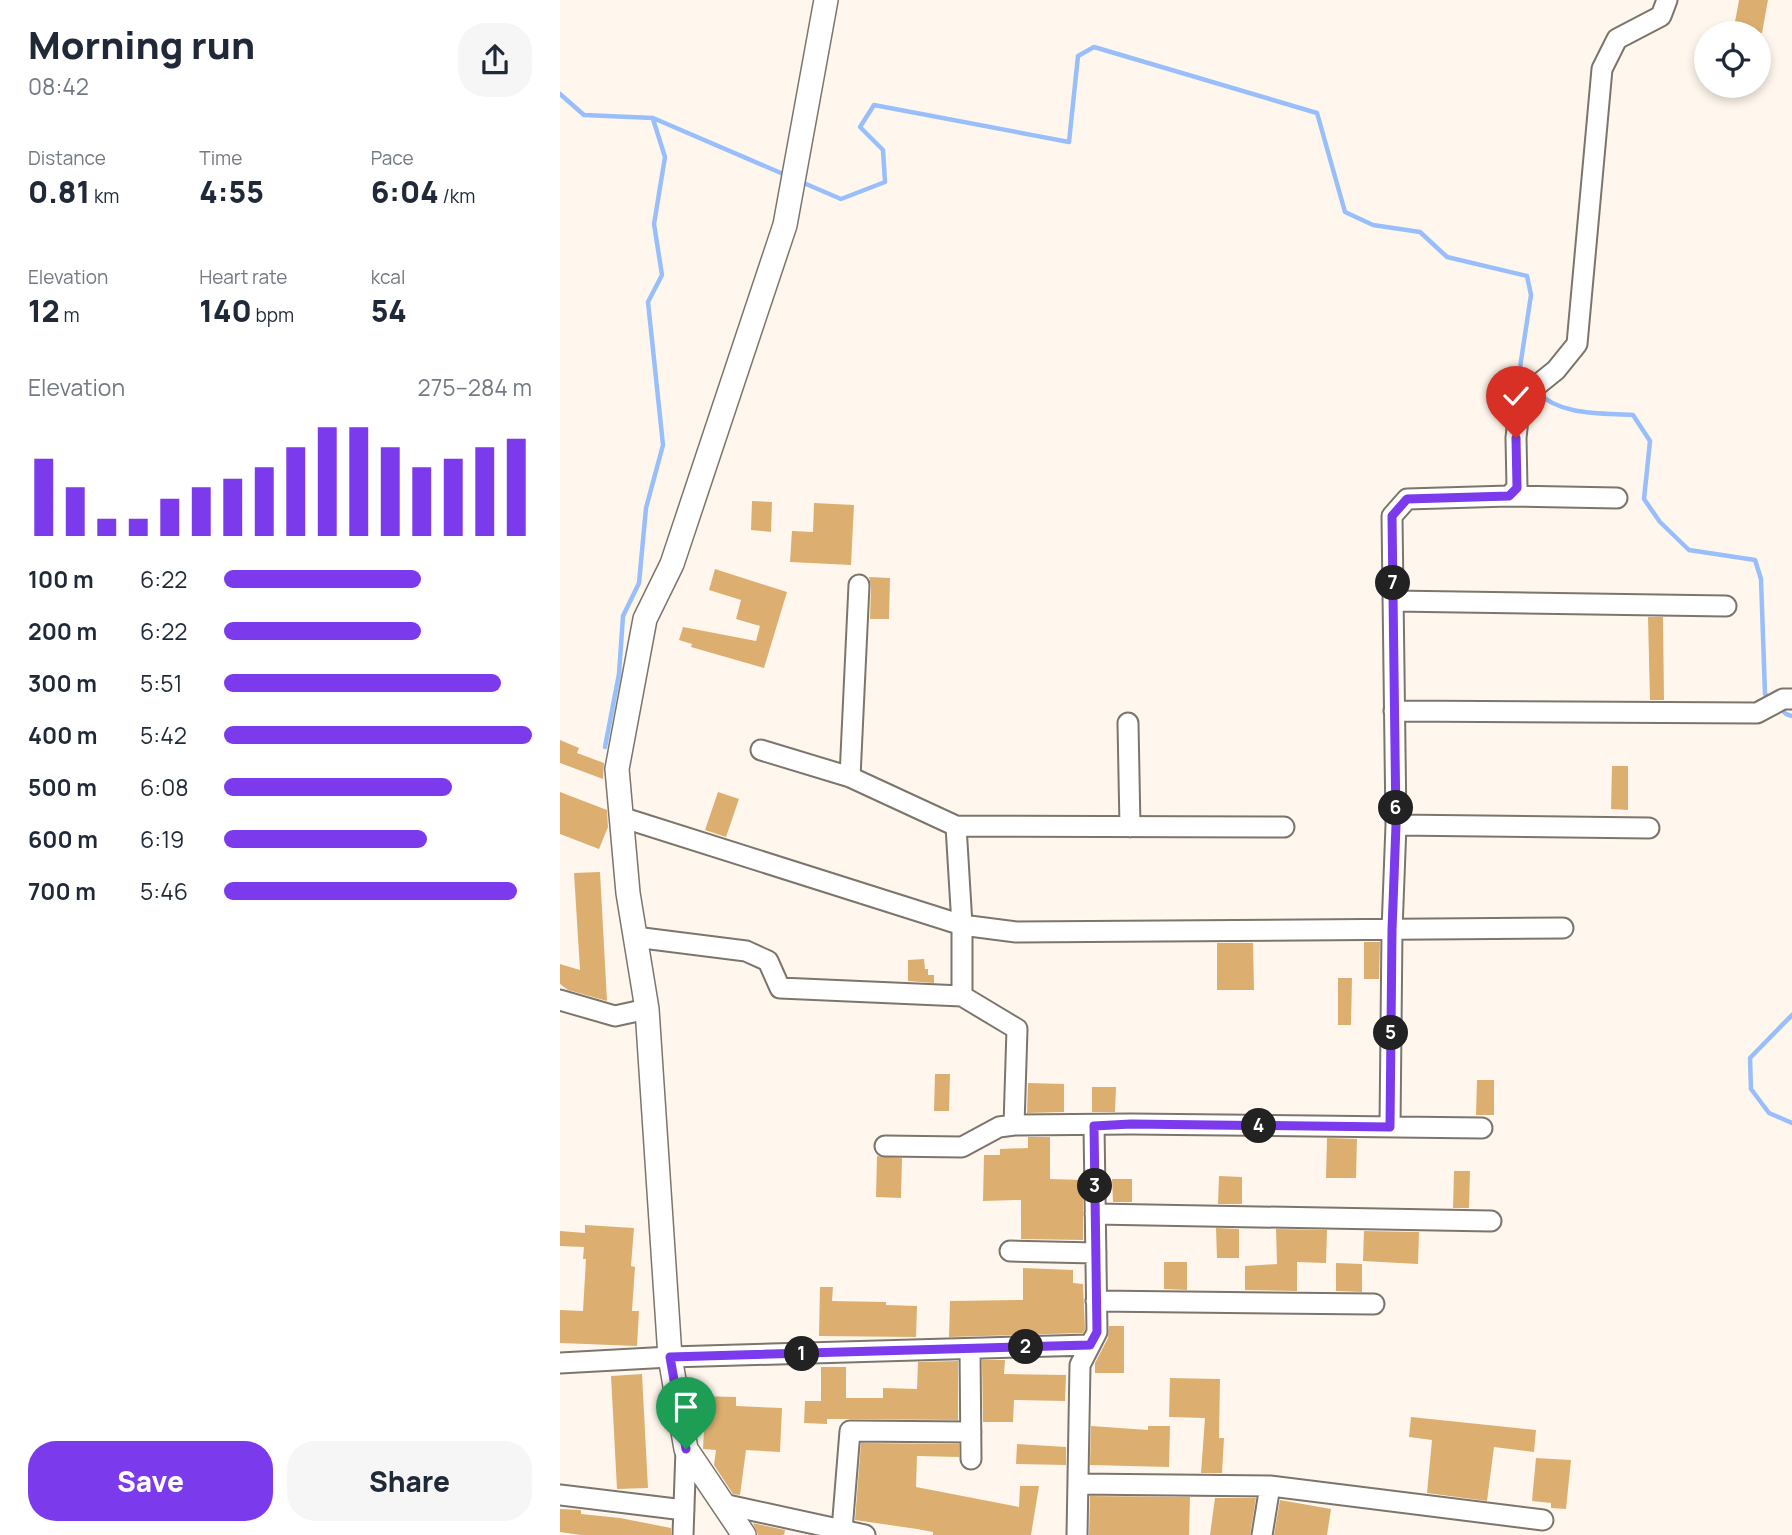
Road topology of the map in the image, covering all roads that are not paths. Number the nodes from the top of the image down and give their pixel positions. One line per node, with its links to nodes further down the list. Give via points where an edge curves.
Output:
1 (826, 0): 13 (main road, via 785,225 672,564 645,619 617,769)
2 (1667, 0): 3 (street, via 1661,16 1617,39 1602,69 1577,344 1545,381 1520,399 1517,488)
3 (1509, 496): 4 (street); 6 (street, via 1407,499 1392,516)
4 (1618, 498)
5 (859, 586): 12 (street)
6 (1393, 601): 7 (street); 9 (street)
7 (1726, 606)
8 (1788, 699): 9 (street, via 1757,713)
9 (1394, 711): 14 (street)
10 (1128, 723): 16 (street)
11 (761, 750): 12 (street)
12 (850, 777): 15 (street)
13 (621, 817): 19 (street); 22 (main road)
14 (1396, 825): 18 (street); 21 (street)
15 (956, 826): 16 (street); 19 (street)
16 (1130, 827): 17 (street)
17 (1284, 827)
18 (1649, 828)
19 (962, 925): 21 (street, via 1016,932); 23 (street)
20 (1563, 928): 21 (street)
21 (1392, 930): 28 (street)
22 (635, 937): 23 (street, via 746,951 768,961 780,988); 25 (main road)
23 (962, 996): 26 (street, via 1017,1029)
24 (560, 1000): 25 (street, via 615,1016)
25 (648, 1009): 39 (main road)
26 (1014, 1125): 27 (street); 30 (street, via 999,1127 962,1147)
27 (1094, 1126): 28 (street); 31 (street)
28 (1390, 1127): 29 (street)
29 (1482, 1128)
30 (885, 1146)
31 (1095, 1214): 32 (street); 34 (street)
32 (1491, 1221)
33 (1010, 1251): 34 (street)
34 (1096, 1253): 35 (street)
35 (1096, 1301): 36 (street); 37 (street, via 1097,1332)
36 (1374, 1304)
37 (1090, 1345): 38 (street); 44 (street, via 1080,1365)
38 (970, 1349): 39 (street); 41 (street)
39 (670, 1357): 40 (street); 42 (main road)
40 (560, 1363)
41 (971, 1432): 43 (street); 50 (street, via 850,1432)
42 (686, 1449): 47 (main road); 48 (street)
43 (971, 1459)
44 (1078, 1484): 45 (street); 54 (street)
45 (1270, 1486): 49 (street); 55 (street)
46 (560, 1494): 48 (street)
47 (723, 1504): 50 (street); 52 (main road)
48 (684, 1510): 51 (street)
49 (1543, 1520)
50 (842, 1530): 53 (street)
51 (683, 1535)
52 (744, 1535)
53 (866, 1535)
54 (1077, 1535)
55 (1262, 1535)

